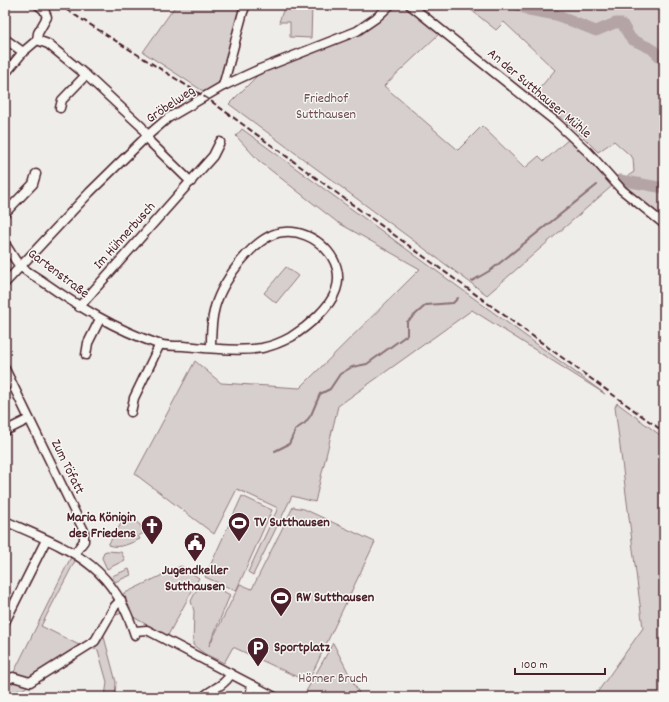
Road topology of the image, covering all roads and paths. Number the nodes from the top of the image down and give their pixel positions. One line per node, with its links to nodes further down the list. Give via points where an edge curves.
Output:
1 (38, 5): 6 (street, via 47,17)
2 (246, 5): 10 (street)
3 (390, 5): 10 (street, Gröbelweg, via 357,31)
4 (410, 5): 17 (street, An der Sutthauser Mühle, via 556,122 588,152 622,190)
5 (5, 39): 7 (street)
6 (37, 40): 7 (street); 9 (street, via 48,44)
7 (23, 52): 8 (street)
8 (5, 74)
9 (86, 75): 11 (street, via 62,100); 12 (street, via 142,127)
10 (222, 86): 12 (street, Gröbelweg, via 168,118)
11 (60, 108)
12 (147, 136): 15 (street); 19 (street, Gröbelweg)
13 (220, 142): 15 (street, Im Hühnerbusch, via 213,156)
14 (36, 174): 16 (street, via 33,184)
15 (191, 182): 21 (street, Im Hühnerbusch)
16 (5, 213)
17 (664, 224)
18 (5, 244): 19 (street, Gartenstraße)
19 (20, 266): 20 (street, Gröbelweg); 21 (street, Gartenstraße)
20 (5, 282)
21 (79, 307): 22 (street, Gartenstraße)
22 (100, 319): 23 (street, Gartenstraße); 25 (street, via 88,343)
23 (160, 344): 24 (street, Gartenstraße); 27 (street, via 134,398)
24 (211, 348): 24 (street, Gartenstraße, via 261,348 281,341 305,326 330,301 336,289 336,268 324,247 300,233 288,231 276,232 256,245 237,267 215,306)
25 (86, 355)
26 (5, 369): 28 (street, Zum Töfatt)
27 (131, 412)
28 (29, 419): 29 (street); 32 (street, Zum Töfatt, via 84,531 84,541)
29 (5, 431)
30 (5, 521): 31 (street)
31 (46, 540): 32 (street); 34 (street)
32 (75, 553): 33 (street, via 104,577)
33 (121, 600): 35 (street, via 135,633 147,630); 36 (street, via 95,641 30,682 13,677)
34 (5, 622)
35 (231, 674): 37 (street); 38 (street, via 220,688)
36 (7, 680)
37 (252, 685): 39 (street); 40 (street)
38 (204, 697)
39 (250, 697)
40 (275, 697)

